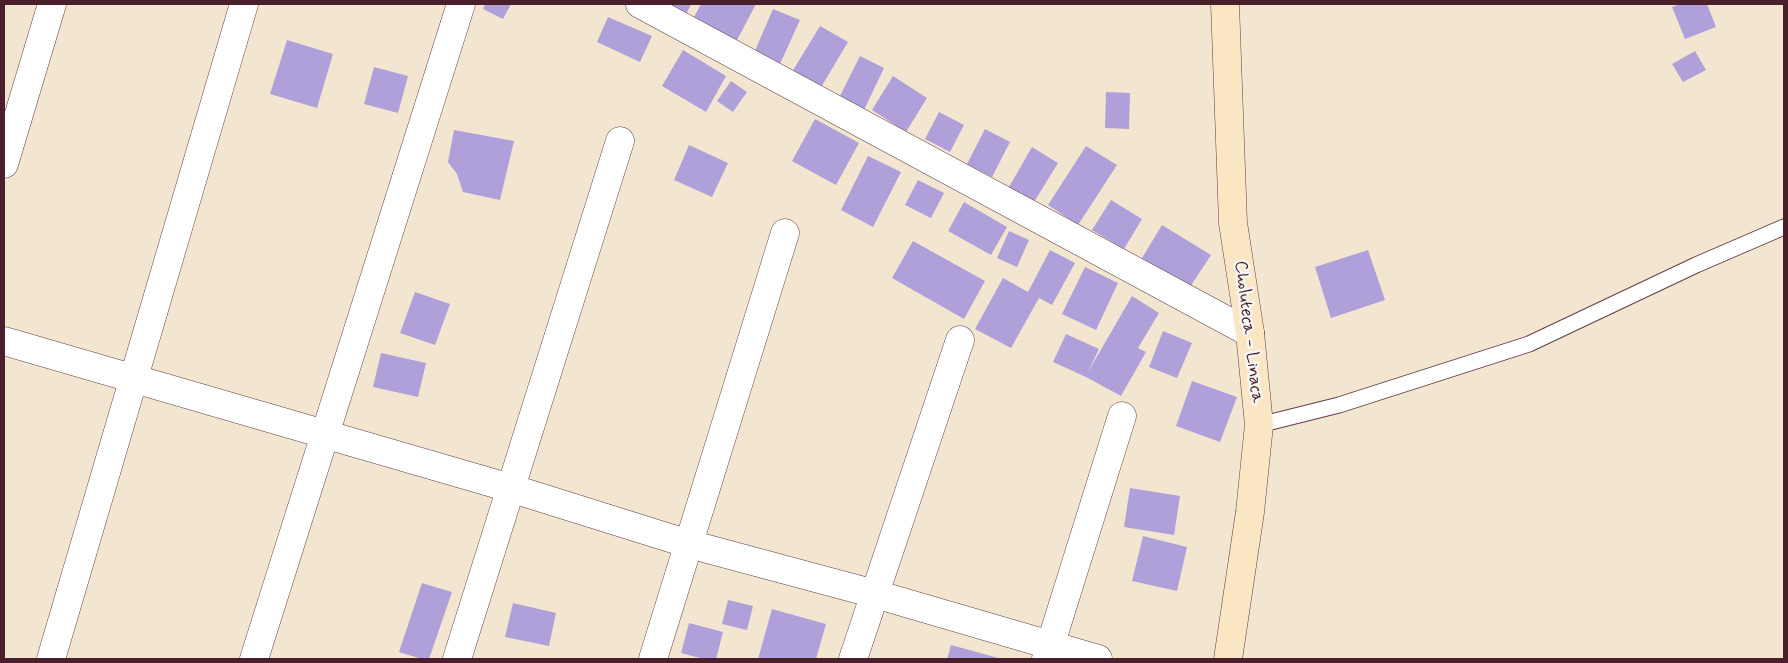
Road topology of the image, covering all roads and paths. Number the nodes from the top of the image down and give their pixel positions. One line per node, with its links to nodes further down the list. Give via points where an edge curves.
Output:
1 (52, 4): 7 (street)
2 (244, 4): 13 (street)
3 (462, 4): 16 (street)
4 (640, 4): 10 (street)
5 (1224, 4): 10 (street, Choluteca - Linaca, via 1234,223)
6 (620, 141): 17 (street)
7 (4, 164)
8 (1784, 227): 15 (lane, via 1529,344 1339,405)
9 (785, 233): 18 (street)
10 (1250, 333): 15 (street, Choluteca - Linaca)
11 (960, 340): 19 (street)
12 (4, 341): 13 (street)
13 (134, 378): 16 (street); 21 (street)
14 (1122, 416): 20 (street)
15 (1259, 425): 27 (street, Choluteca - Linaca, via 1250,512)
16 (325, 434): 17 (street); 22 (street)
17 (510, 488): 18 (street); 23 (street)
18 (689, 544): 19 (street); 24 (street)
19 (874, 594): 20 (street); 25 (street)
20 (1048, 652): 26 (street)
21 (51, 659)
22 (254, 659)
23 (457, 659)
24 (653, 659)
25 (853, 659)
26 (1098, 659)
27 (1228, 659)

